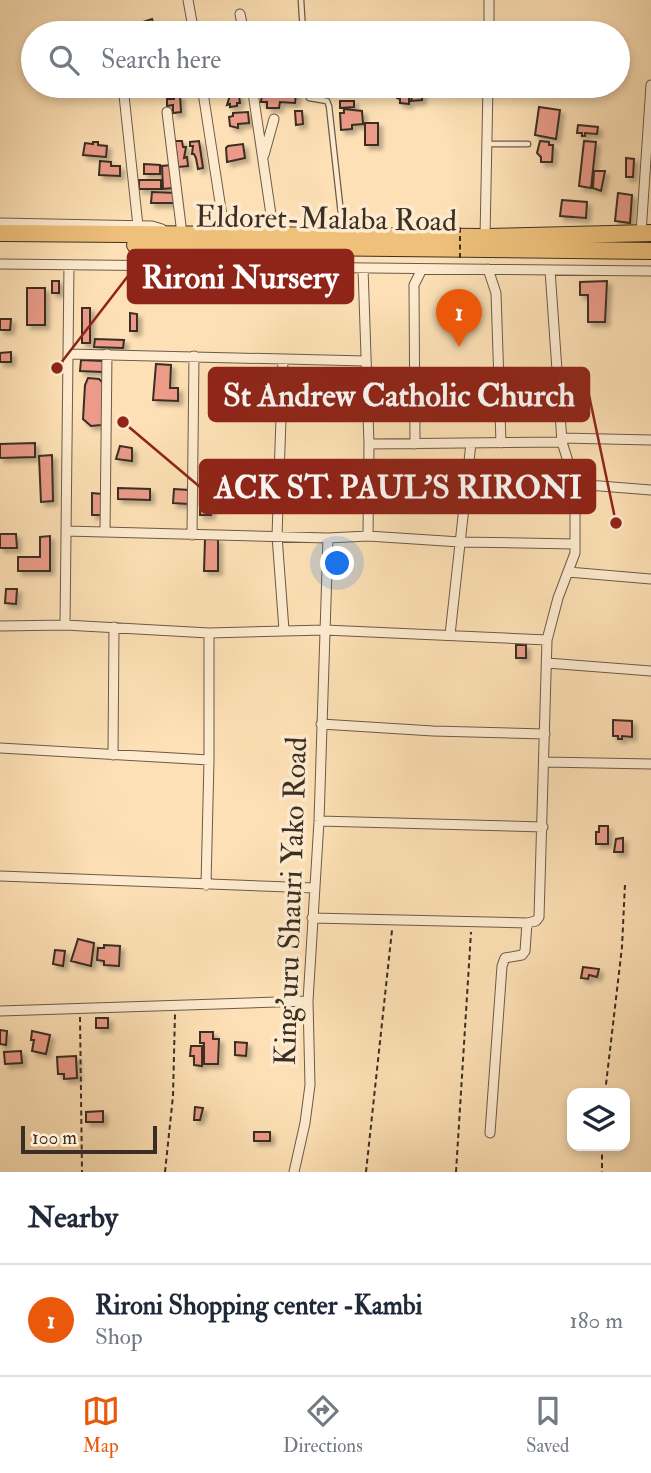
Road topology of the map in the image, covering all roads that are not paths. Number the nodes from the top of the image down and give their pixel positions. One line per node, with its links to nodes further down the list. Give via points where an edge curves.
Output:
1 (188, 0): 5 (street)
2 (301, 0): 7 (lane)
3 (489, 0): 8 (street)
4 (240, 14): 6 (street)
5 (192, 21)
6 (241, 21)
7 (302, 21)
8 (489, 21)
9 (651, 85): 22 (street)
10 (124, 98): 21 (street)
11 (204, 98): 25 (street)
12 (254, 98): 19 (street)
13 (310, 98): 27 (lane, via 327,101 329,106)
14 (488, 98): 17 (street)
15 (167, 113): 24 (street)
16 (274, 119): 19 (street)
17 (488, 144): 18 (lane); 28 (street)
18 (528, 144)
19 (263, 164): 26 (street)
20 (0, 223): 21 (street, Eldoret-Malaba Road)
21 (138, 226): 24 (street, Eldoret-Malaba Road)
22 (646, 230): 28 (highway, Eldoret-Malaba Road)
23 (0, 233): 24 (highway, Eldoret-Malaba Road)
24 (176, 234): 25 (highway, Eldoret-Malaba Road)
25 (225, 235): 26 (highway, Eldoret-Malaba Road)
26 (274, 235): 27 (highway, Eldoret-Malaba Road)
27 (344, 236): 28 (highway, Eldoret-Malaba Road)
28 (485, 237)
29 (0, 243): 30 (highway, Eldoret-Malaba Road)
30 (651, 251)
31 (0, 264): 32 (street)
32 (69, 265): 33 (street); 38 (street)
33 (363, 268): 34 (street); 42 (street)
34 (422, 269): 35 (street); 44 (street, via 414,285)
35 (488, 269): 36 (street); 43 (street, via 496,293)
36 (550, 270): 37 (street); 45 (street)
37 (651, 271)
38 (69, 354): 39 (street); 53 (street)
39 (107, 354): 40 (street); 54 (street)
40 (194, 356): 41 (street); 55 (street)
41 (283, 359): 42 (street); 56 (street)
42 (366, 361): 49 (street)
43 (499, 394): 44 (street); 48 (street)
44 (415, 395): 50 (street)
45 (562, 440): 46 (street); 48 (street); 51 (street)
46 (651, 440)
47 (471, 443): 48 (street); 50 (street); 59 (street)
48 (501, 443)
49 (369, 444): 50 (street); 57 (street)
50 (415, 444)
51 (575, 484): 52 (street); 60 (street)
52 (651, 490)
53 (66, 531): 54 (street); 63 (street)
54 (105, 532): 55 (street)
55 (192, 535): 56 (street)
56 (277, 536): 58 (street); 66 (street)
57 (368, 536): 58 (street); 59 (street)
58 (328, 538): 67 (street, King'uru Shauri Yako Road)
59 (460, 542): 60 (street); 69 (street)
60 (575, 544): 61 (street)
61 (568, 572): 62 (street); 70 (street)
62 (651, 579)
63 (65, 625): 64 (street); 65 (street)
64 (0, 626)
65 (114, 627): 68 (street); 76 (street)
66 (284, 630): 67 (street); 68 (street)
67 (325, 630): 69 (street); 73 (street, King'uru Shauri Yako Road)
68 (209, 633): 77 (street)
69 (450, 635): 70 (street)
70 (547, 640): 71 (street)
71 (547, 663): 72 (street); 74 (street)
72 (651, 671)
73 (321, 724): 74 (street); 80 (street, King'uru Shauri Yako Road)
74 (545, 734): 78 (street)
75 (0, 748): 76 (street)
76 (113, 755): 77 (street)
77 (209, 760): 83 (street)
78 (544, 762): 79 (street); 81 (street)
79 (651, 764)
80 (319, 821): 81 (street); 84 (street, King'uru Shauri Yako Road)
81 (542, 827): 86 (street, via 539,917)
82 (0, 876): 83 (street)
83 (206, 885): 84 (street)
84 (314, 888): 85 (street, King'uru Shauri Yako Road)
85 (312, 918): 86 (street); 87 (street, King'uru Shauri Yako Road)
86 (527, 923): 89 (street, via 525,951 505,958 502,966)
87 (308, 1001): 88 (street); 90 (street, King'uru Shauri Yako Road, via 310,1085)
88 (0, 1011)
89 (490, 1133)
90 (294, 1172)

